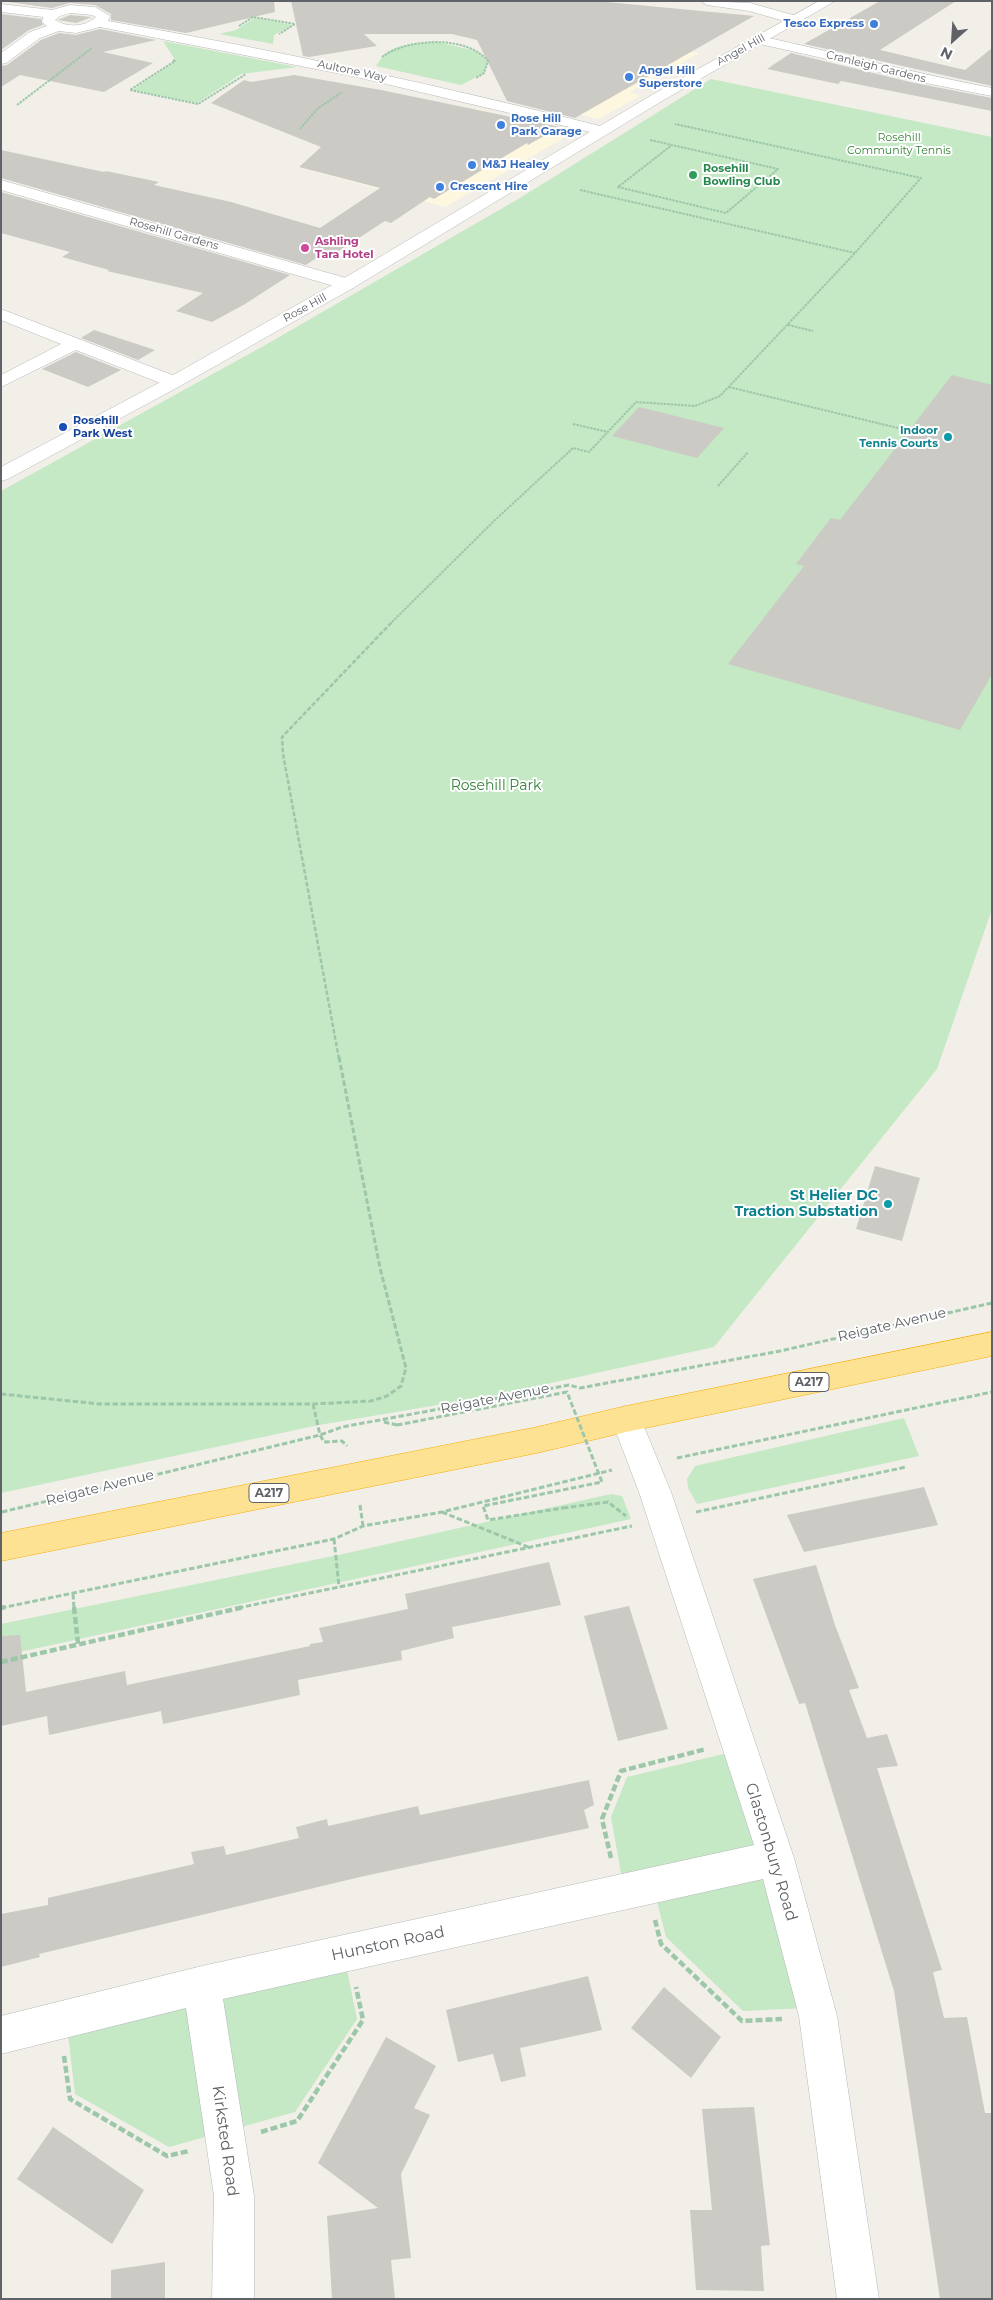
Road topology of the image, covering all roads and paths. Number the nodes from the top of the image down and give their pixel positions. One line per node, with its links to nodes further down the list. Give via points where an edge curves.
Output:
1 (100, 1): 6 (street)
2 (707, 1): 7 (street)
3 (829, 1): 8 (street, Angel Hill)
4 (782, 5): 7 (street)
5 (1, 8): 9 (street, Aultone Way)
6 (88, 9): 9 (street, Aultone Way, via 70,9); 10 (street, via 103,16)
7 (769, 13): 8 (street)
8 (795, 20): 13 (street, Angel Hill)
9 (56, 21): 10 (street, Aultone Way, via 76,29); 14 (street)
10 (99, 23): 11 (street, Aultone Way)
11 (123, 27): 12 (street, Aultone Way); 19 (path)
12 (169, 35): 15 (street, Aultone Way); 16 (path, via 160,41 174,61 130,90 198,104 244,75)
13 (760, 40): 18 (street, Cranleigh Gardens); 22 (street, Angel Hill)
14 (1, 60)
15 (362, 73): 17 (path, via 397,48 437,42 476,50 483,56 488,61 484,73); 21 (path, via 317,110); 22 (street, Aultone Way, via 494,102)
16 (253, 74)
17 (476, 78)
18 (992, 92)
19 (17, 105)
20 (675, 124): 27 (path, via 921,178)
21 (300, 130)
22 (603, 131): 28 (street, Rose Hill)
23 (650, 140): 24 (path)
24 (672, 145): 24 (path, via 618,187 726,213 778,169)
25 (1, 185): 28 (street, Rosehill Gardens)
26 (580, 190): 27 (path)
27 (855, 253): 30 (path)
28 (347, 284): 34 (street, Rose Hill)
29 (1, 314): 32 (street)
30 (788, 326): 31 (path); 35 (path)
31 (813, 331)
32 (75, 343): 33 (street); 34 (street)
33 (1, 382)
34 (174, 382): 40 (street, Rose Hill)
35 (729, 387): 37 (path); 38 (path, via 720,396 695,406 636,402)
36 (573, 424): 38 (path)
37 (902, 430)
38 (608, 432): 46 (path, via 589,452 573,448 495,520 357,657 282,737 282,754 361,1176 406,1368 401,1386 387,1396 371,1401)
39 (748, 452): 41 (path)
40 (1, 475)
41 (718, 486)
42 (992, 1303): 48 (path, Reigate Avenue, via 780,1351 580,1388 569,1385)
43 (992, 1344): 47 (highway, A217)
44 (992, 1392): 51 (path)
45 (1, 1394): 46 (path, via 100,1404)
46 (313, 1404): 49 (path)
47 (626, 1419): 56 (street, Glastonbury Road); 59 (highway, A217, via 537,1440)
48 (381, 1421): 49 (path, Reigate Avenue, via 342,1427); 58 (path, bridge, via 397,1425 566,1392 602,1482 483,1506 488,1520 608,1502 635,1525)
49 (320, 1435): 50 (path, via 324,1442 342,1441); 54 (path, Reigate Avenue)
50 (348, 1447)
51 (692, 1455)
52 (906, 1467): 56 (path)
53 (601, 1472): 55 (path)
54 (1, 1512)
55 (442, 1512): 57 (path, via 364,1526); 58 (path)
56 (663, 1519): 65 (street, Glastonbury Road)
57 (334, 1539): 60 (path); 61 (path)
58 (529, 1547): 60 (path)
59 (1, 1548)
60 (339, 1587): 63 (path)
61 (73, 1594): 62 (path); 63 (path)
62 (1, 1608)
63 (78, 1644): 64 (path)
64 (1, 1662)
65 (737, 1741): 66 (street, Glastonbury Road); 67 (path, via 621,1771 602,1819)
66 (776, 1858): 67 (street, Hunston Road); 69 (street, Glastonbury Road)
67 (632, 1890): 68 (street, Hunston Road); 69 (path, via 661,1944 742,2021)
68 (202, 1985): 70 (street, Hunston Road); 71 (street, Kirksted Road, via 234,2196)
69 (818, 2016): 72 (street, Glastonbury Road)
70 (1, 2036)
71 (233, 2299)
72 (858, 2299)

